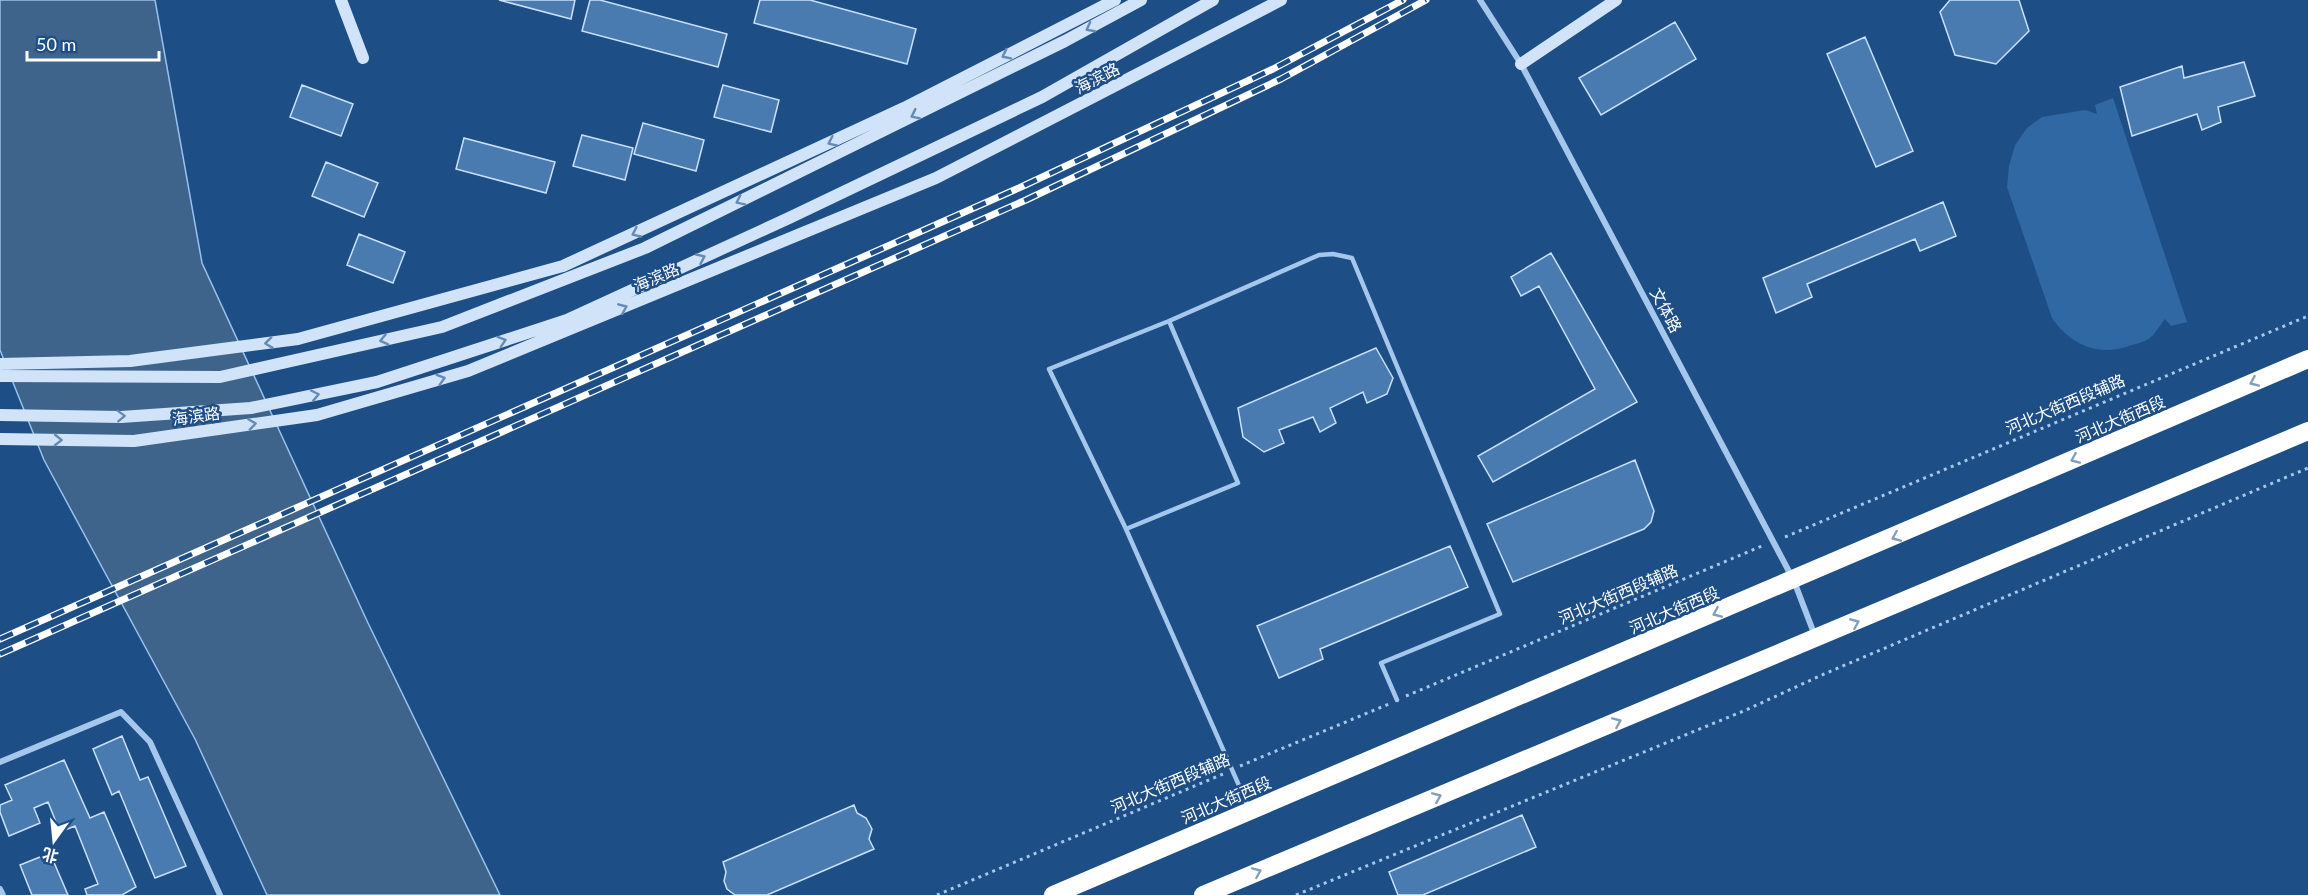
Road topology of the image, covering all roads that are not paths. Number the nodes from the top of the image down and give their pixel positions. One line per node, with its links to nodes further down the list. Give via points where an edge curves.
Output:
1 (341, 0): 8 (street)
2 (1115, 0): 12 (street, one-way to 12, via 904,108 563,267 298,339 130,362)
3 (1142, 0): 13 (street, 海滨路, one-way to 13, via 645,248 442,327 220,377)
4 (1213, 0): 14 (street, 海滨路, one-way to 4, via 121,417 251,408 377,382 567,320 1042,97)
5 (1281, 0): 16 (street, 海滨路, one-way to 5, via 134,441 317,415 468,371 936,178)
6 (1480, 0): 9 (street, 文体路)
7 (1616, 0): 9 (street)
8 (363, 58)
9 (1521, 64): 18 (street, 文体路)
10 (1169, 321): 17 (lane, via 1238,483); 17 (lane, via 1049,369); 20 (lane, via 1319,255 1352,258 1500,614 1381,663)
11 (2308, 359): 18 (highway, 河北大街西段, one-way to 18)
12 (0, 364)
13 (0, 376)
14 (0, 415)
15 (2308, 431): 19 (highway, one-way to 15)
16 (0, 439)
17 (1126, 529): 22 (lane)
18 (1794, 581): 19 (street, 文体路); 22 (highway, 河北大街西段, one-way to 22)
19 (1816, 639): 27 (highway, one-way to 19)
20 (1397, 700)
21 (0, 762): 25 (street, via 121,712 150,742)
22 (1251, 811): 26 (highway, 河北大街西段)
23 (0, 889): 24 (street)
24 (3, 895)
25 (220, 895)
26 (1053, 895)
27 (1203, 895)

